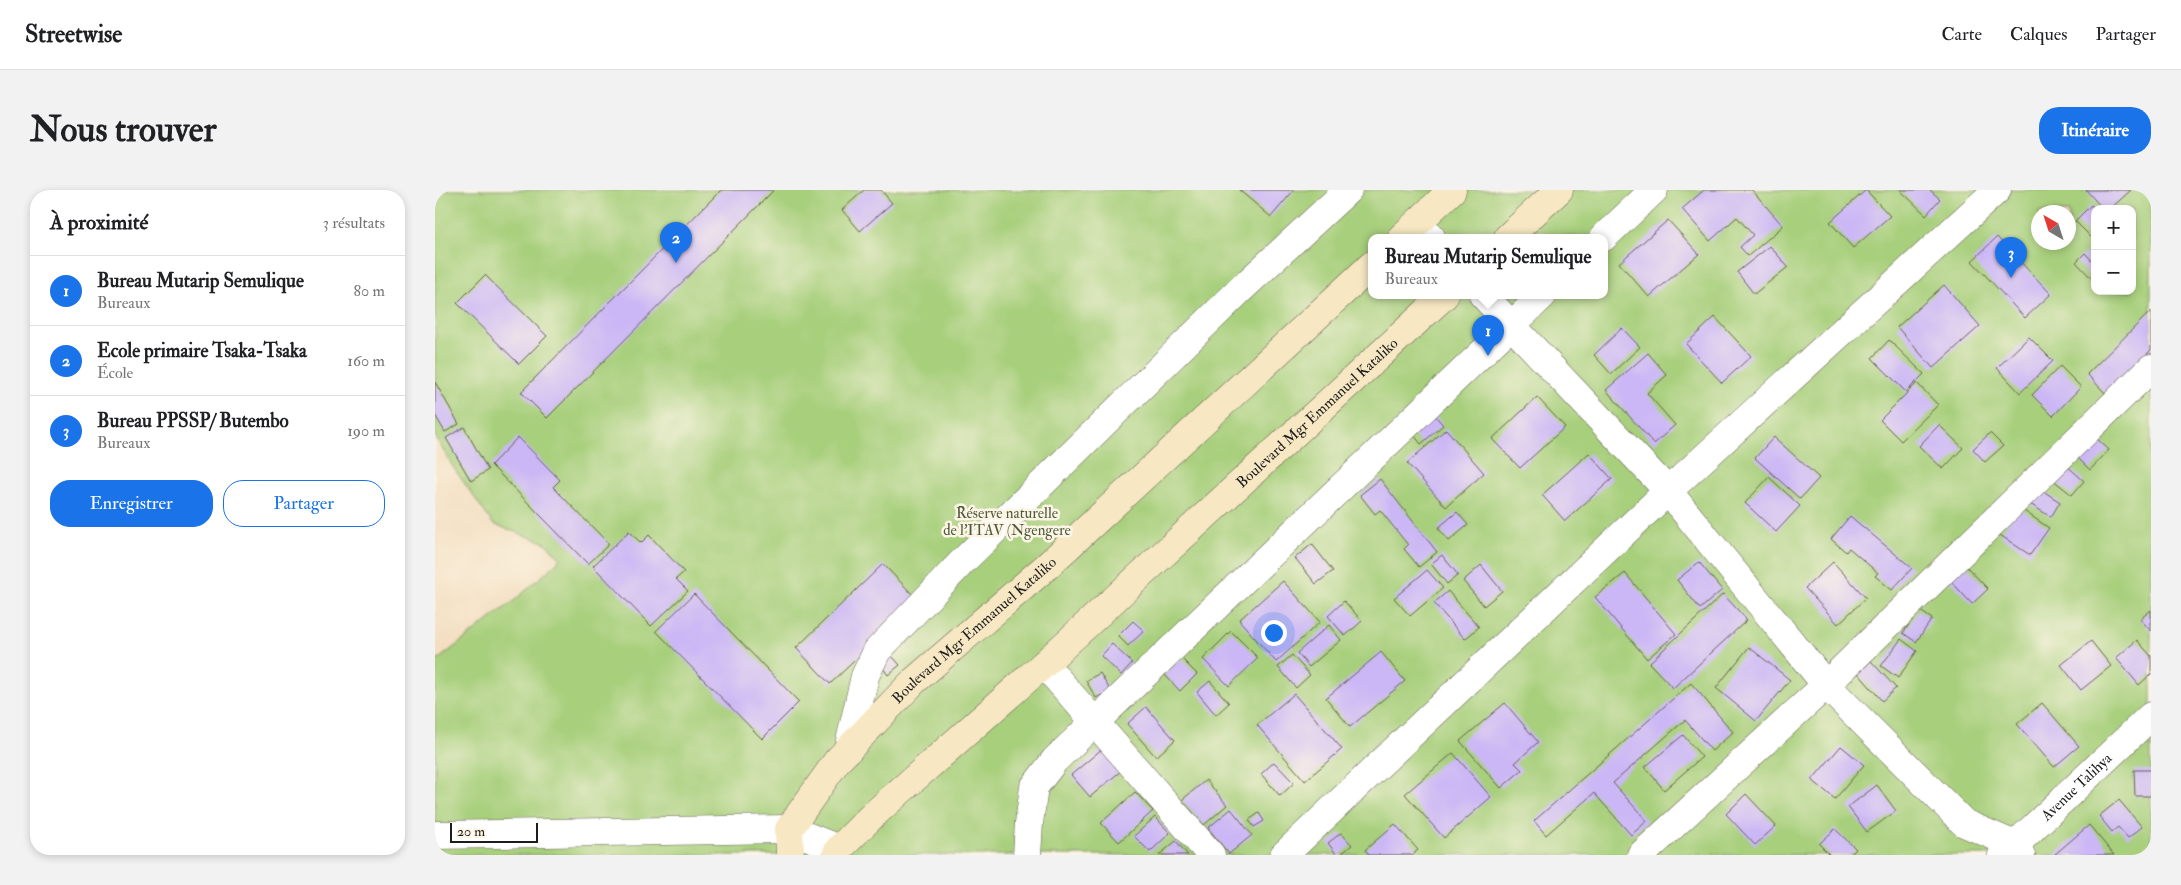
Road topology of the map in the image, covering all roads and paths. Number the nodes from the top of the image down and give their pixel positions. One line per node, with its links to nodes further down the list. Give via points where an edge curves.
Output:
1 (1348, 190): 20 (street, via 1240,290 961,562 877,651 865,676)
2 (1452, 190): 6 (street)
3 (1559, 190): 7 (street)
4 (1654, 190): 8 (street)
5 (1997, 190): 15 (street)
6 (1417, 232)
7 (1511, 234)
8 (1606, 234)
9 (1368, 269): 20 (street, Boulevard Mgr Emmanuel Kataliko, via 1047,566 913,682)
10 (1441, 299): 16 (street, Boulevard Mgr Emmanuel Kataliko)
11 (1487, 299): 13 (street)
12 (1539, 299): 13 (street)
13 (1512, 325): 15 (street); 19 (street)
14 (2151, 368): 17 (street)
15 (1668, 491): 17 (street); 27 (street)
16 (1043, 664): 19 (street); 23 (street, Boulevard Mgr Emmanuel Kataliko, via 873,815)
17 (1826, 685): 24 (street, via 1965,823); 28 (street)
18 (2151, 716): 24 (street, Avenue Talihya)
19 (1094, 723): 25 (street, via 1055,760 1034,787); 26 (street)
20 (848, 750): 22 (street, Boulevard Mgr Emmanuel Kataliko, via 837,762)
21 (435, 835): 22 (street)
22 (789, 842): 23 (street)
23 (837, 852)
24 (2013, 852)
25 (1027, 855)
26 (1211, 855)
27 (1284, 855)
28 (1641, 855)

